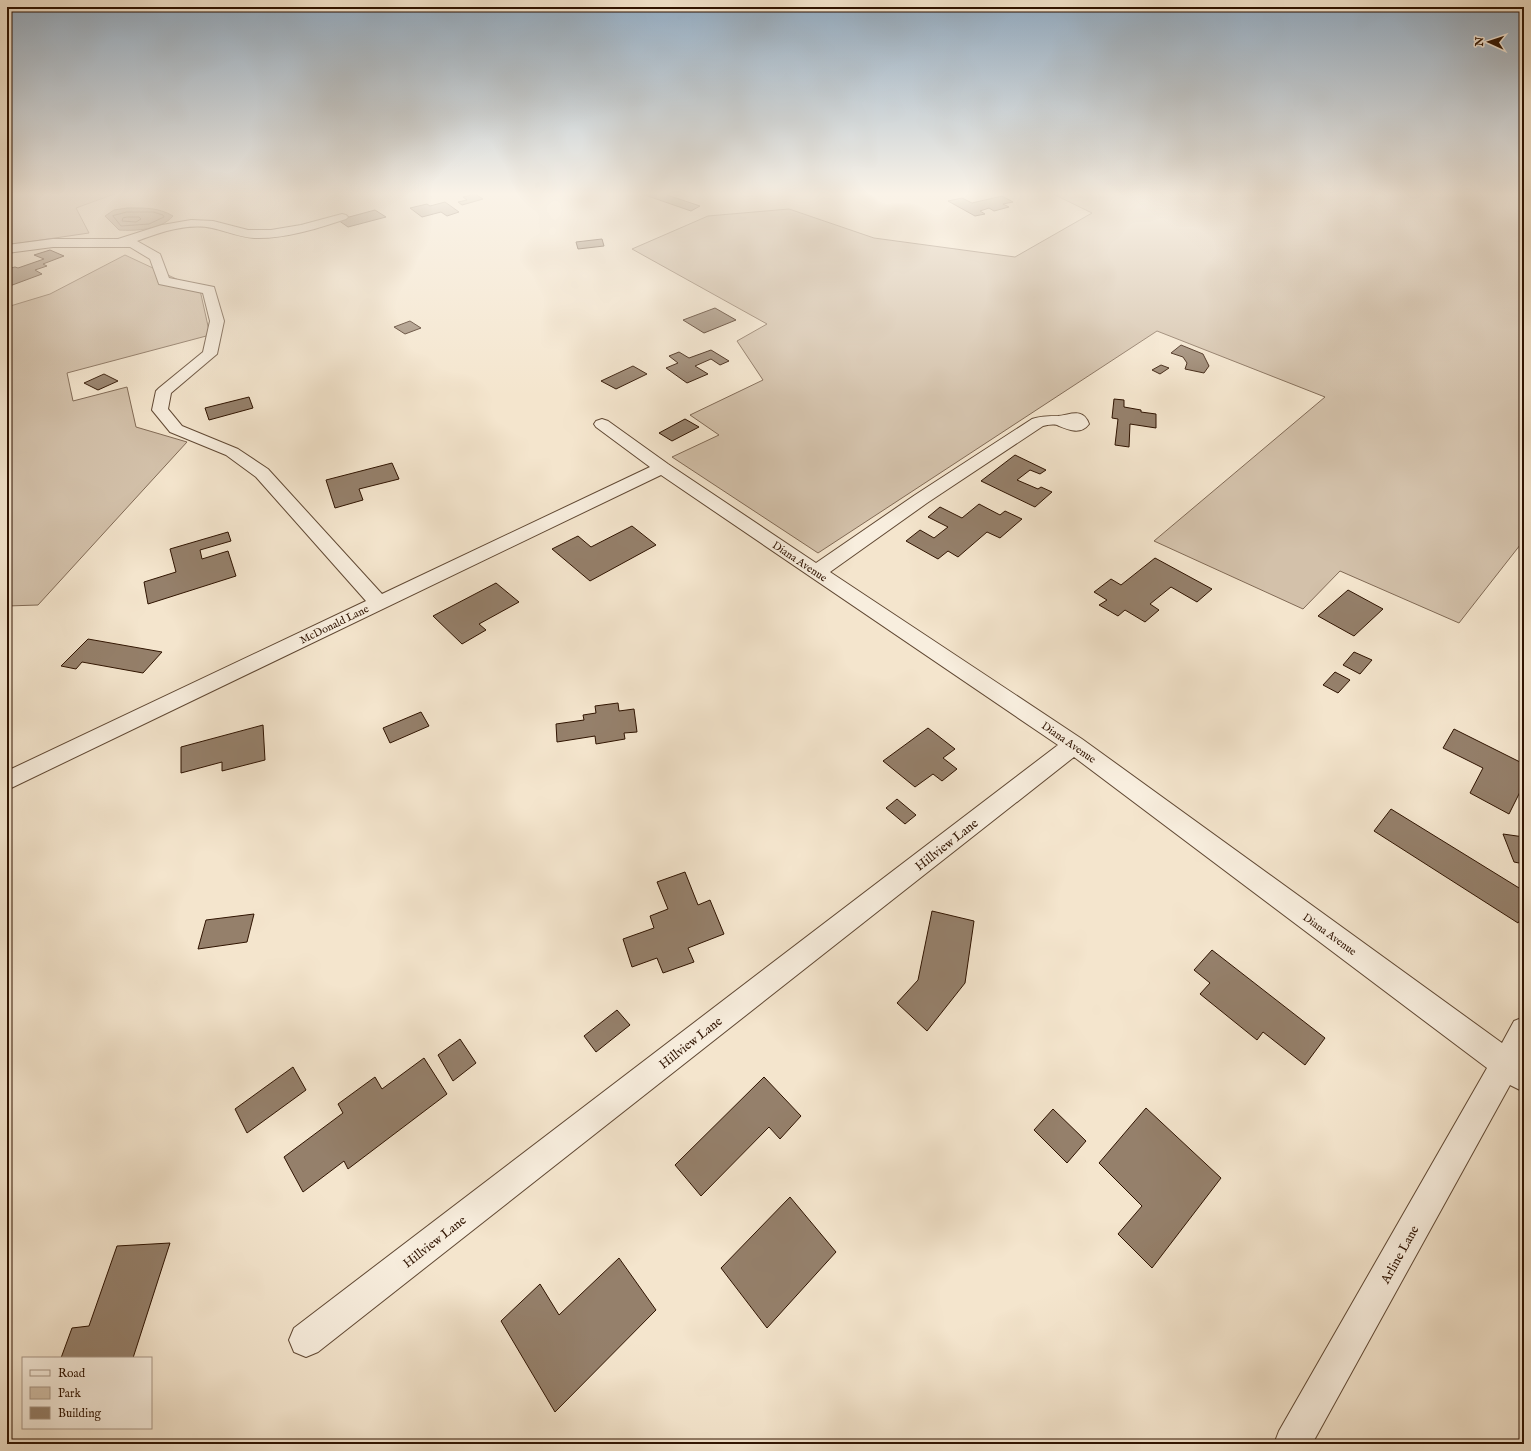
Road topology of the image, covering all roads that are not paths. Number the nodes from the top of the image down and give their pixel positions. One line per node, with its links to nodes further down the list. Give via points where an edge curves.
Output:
1 (157, 261): 6 (street, via 164,281 209,290 217,321 210,354 164,391 160,410 176,429 232,452 262,474)
2 (1064, 421): 5 (street, via 1038,422)
3 (602, 424): 4 (street, Diana Avenue)
4 (662, 468): 5 (street, Diana Avenue); 6 (street, McDonald Lane)
5 (816, 572): 7 (street, Diana Avenue)
6 (379, 603): 8 (street, McDonald Lane)
7 (1074, 745): 10 (street, Diana Avenue); 11 (street, Hillview Lane)
8 (7, 781)
9 (1524, 1031): 10 (street, Arline Lane)
10 (1515, 1070): 12 (street, Arline Lane)
11 (306, 1340)
12 (1292, 1444)

